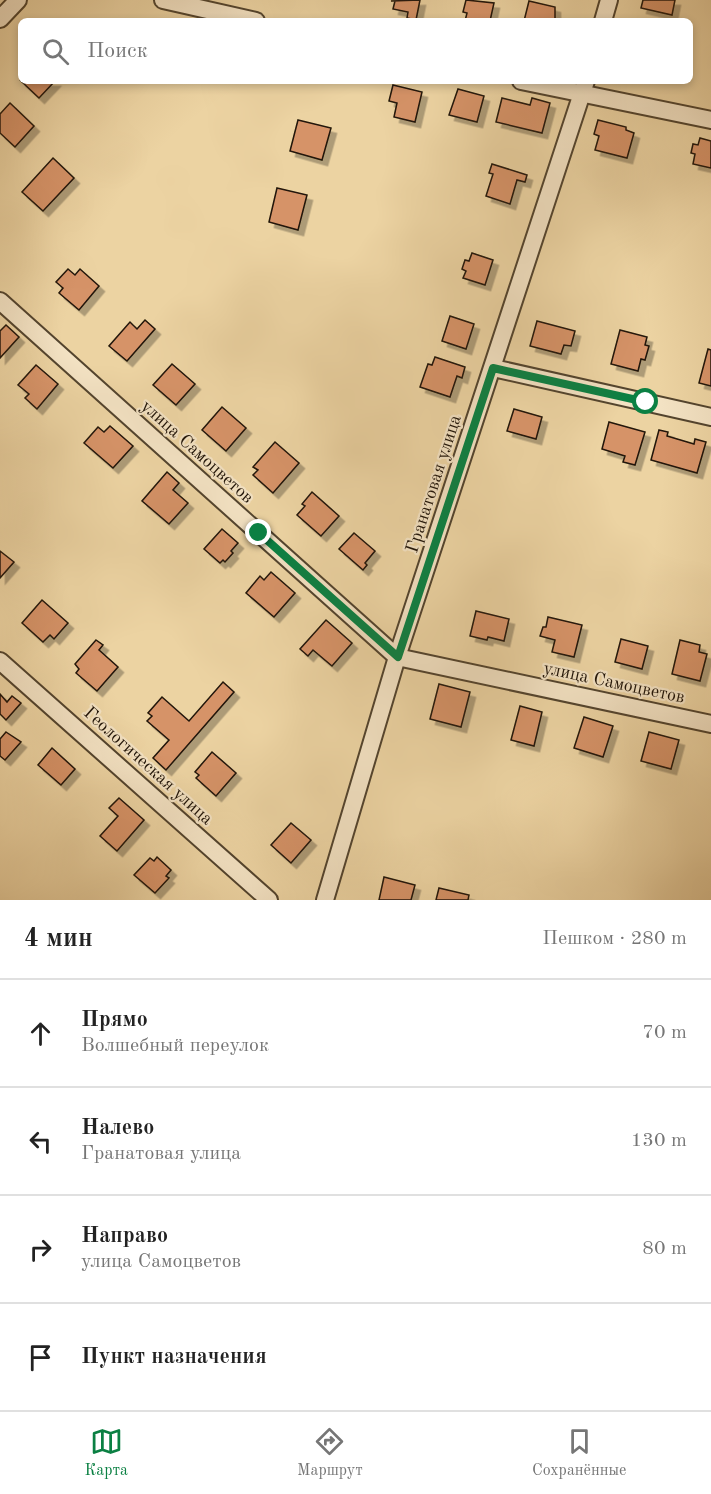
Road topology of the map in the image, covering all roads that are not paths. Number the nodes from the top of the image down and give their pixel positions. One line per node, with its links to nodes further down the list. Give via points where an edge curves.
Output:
1 (18, 0): 6 (street)
2 (163, 0): 4 (street)
3 (609, 0): 5 (street)
4 (243, 18)
5 (604, 18)
6 (0, 19)
7 (548, 84): 8 (street)
8 (584, 88): 9 (street); 11 (street, Гранатовая улица)
9 (711, 120)
10 (0, 301): 13 (street, улица Самоцветов)
11 (493, 368): 12 (street); 13 (street, Гранатовая улица)
12 (711, 417)
13 (398, 657): 15 (street, улица Самоцветов); 17 (street, Гранатовая улица)
14 (0, 661): 16 (street, Геологическая улица)
15 (711, 724)
16 (269, 900)
17 (325, 900)

